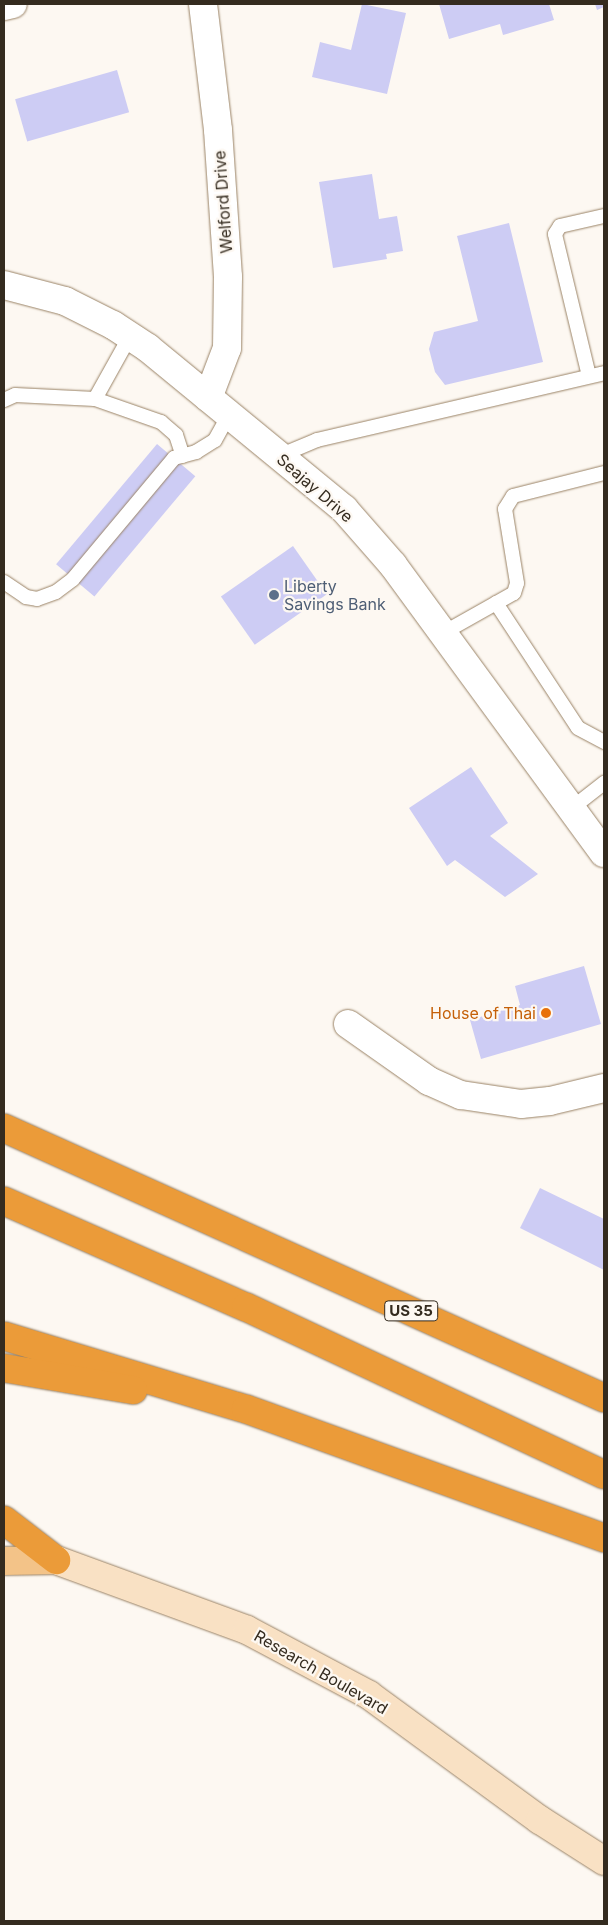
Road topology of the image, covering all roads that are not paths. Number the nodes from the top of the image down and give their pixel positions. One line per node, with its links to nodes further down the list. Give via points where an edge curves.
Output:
1 (13, 4): 3 (street)
2 (204, 4): 11 (street, Welford Drive, via 218,130 228,277 227,348)
3 (4, 6)
4 (604, 216): 8 (lane, via 560,226 556,234)
5 (4, 285): 6 (street, Seajay Drive, via 65,301)
6 (130, 336): 9 (lane); 11 (street, Seajay Drive)
7 (604, 372): 8 (lane)
8 (589, 376): 13 (lane, via 317,440)
9 (95, 399): 10 (lane, via 16,396); 12 (lane, via 161,422 176,435)
10 (4, 400)
11 (218, 406): 12 (lane, via 215,440 196,452); 13 (street, Seajay Drive)
12 (182, 456): 15 (lane, via 174,458 74,579 56,592 37,599 26,597)
13 (279, 456): 17 (street, Seajay Drive, via 344,509 393,565)
14 (604, 473): 16 (lane, via 513,496 505,509 517,583 514,593)
15 (4, 582)
16 (496, 603): 17 (lane); 18 (lane, via 578,728)
17 (443, 633): 20 (street, Seajay Drive)
18 (604, 742)
19 (604, 783): 20 (lane)
20 (572, 808): 21 (street, Seajay Drive)
21 (604, 853)
22 (348, 1024): 23 (street, via 429,1081 461,1095 521,1104 550,1102)
23 (604, 1088)
24 (4, 1128): 28 (highway, US 35)
25 (4, 1201): 30 (highway, via 246,1307)
26 (4, 1336): 29 (highway)
27 (4, 1368): 29 (highway)
28 (604, 1398)
29 (246, 1409): 32 (highway)
30 (604, 1475)
31 (4, 1520): 34 (highway)
32 (604, 1538)
33 (4, 1549): 34 (main road, Research Boulevard)
34 (56, 1560): 35 (main road); 36 (main road, Research Boulevard, via 247,1630 369,1695 540,1820)
35 (4, 1561)
36 (604, 1861)

